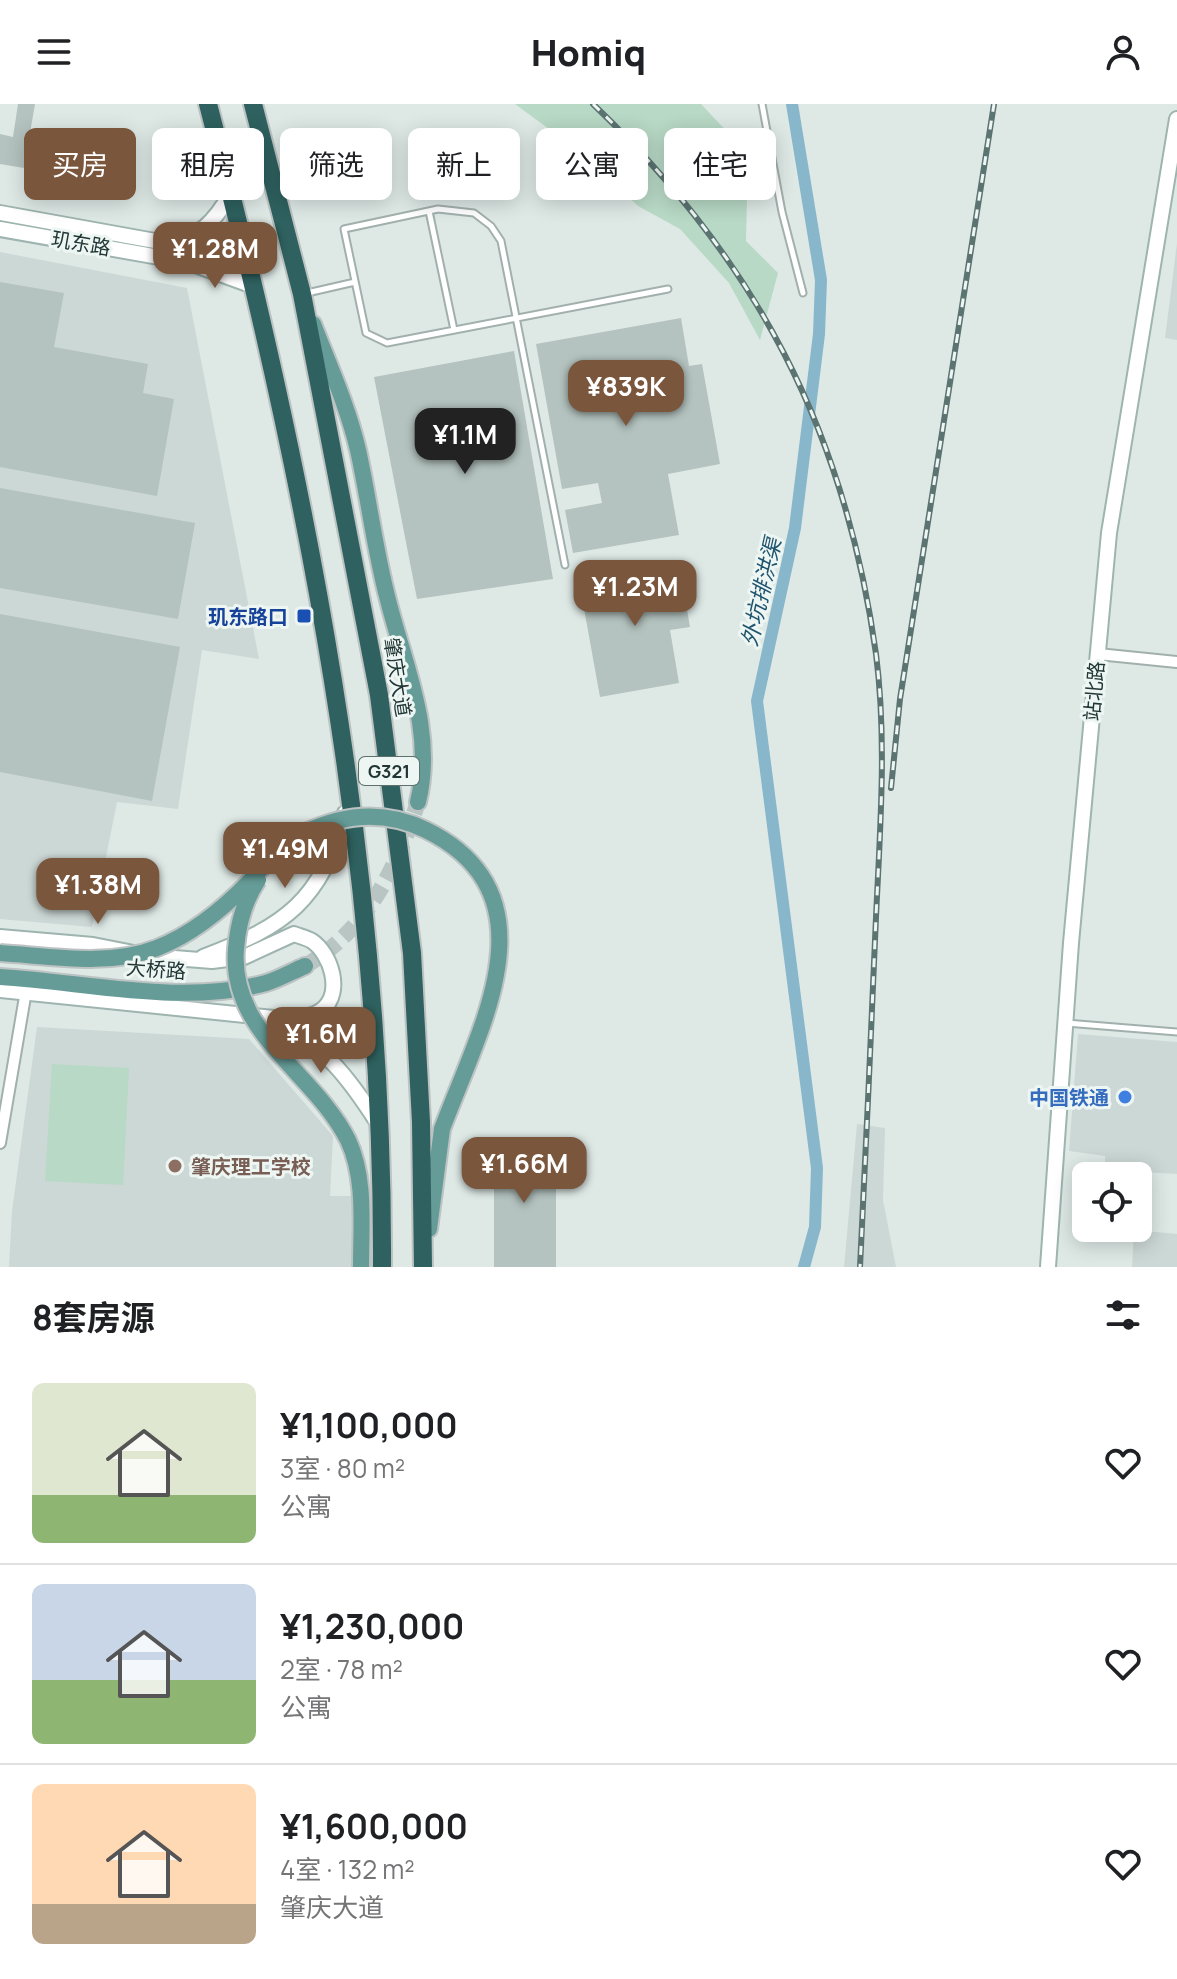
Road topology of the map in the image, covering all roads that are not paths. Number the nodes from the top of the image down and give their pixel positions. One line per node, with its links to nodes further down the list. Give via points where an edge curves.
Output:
1 (208, 104): 5 (highway, G321)
2 (253, 104): 15 (highway, 肇庆大道 / G321)
3 (762, 104): 14 (lane)
4 (1177, 124): 19 (street, 站北路, via 1109,533)
5 (214, 128)
6 (227, 200): 9 (street, 玑东路, via 198,234 166,243)
7 (233, 200): 12 (highway, G321)
8 (429, 211): 11 (lane, via 344,229); 16 (lane, via 474,213 491,226 501,241); 17 (lane)
9 (0, 213)
10 (0, 229): 12 (street, 玑东路, via 187,262)
11 (355, 282): 15 (lane); 17 (lane, via 366,333 387,343)
12 (253, 286): 21 (highway, G321)
13 (668, 289): 16 (lane)
14 (803, 293)
15 (302, 294): 22 (main road, via 358,448 387,598 417,699 425,739); 36 (highway, 肇庆大道 / G321, via 379,695 397,830 412,953)
16 (516, 318): 17 (lane); 18 (lane)
17 (454, 330)
18 (565, 565)
19 (1098, 654): 20 (street); 32 (street, 站北路)
20 (1177, 662)
21 (351, 792): 26 (street, via 334,854 312,890 254,938); 34 (highway, G321, via 369,961)
22 (418, 802)
23 (274, 855): 25 (main road, bridge, via 201,926 155,949 104,959); 36 (main road, bridge, via 301,834 370,814 407,820 455,844 485,881 501,928 499,971 442,1129); 37 (main road, bridge, via 238,923 234,968 240,996 267,1039 347,1139 359,1174)
24 (0, 937): 26 (street)
25 (0, 953)
26 (191, 961): 31 (street, via 244,957 294,934 312,941 329,965 334,991 325,1008 309,1016)
27 (305, 966): 28 (main road, 大桥路, via 268,982 182,992)
28 (0, 977)
29 (0, 990): 30 (street)
30 (26, 991): 31 (street); 35 (street)
31 (274, 1018): 34 (street, via 338,1065)
32 (1065, 1023): 33 (lane); 39 (street, 站北路)
33 (1177, 1032)
34 (377, 1122): 38 (highway, G321)
35 (0, 1143)
36 (425, 1263)
37 (361, 1267)
38 (382, 1267)
39 (1048, 1267)

